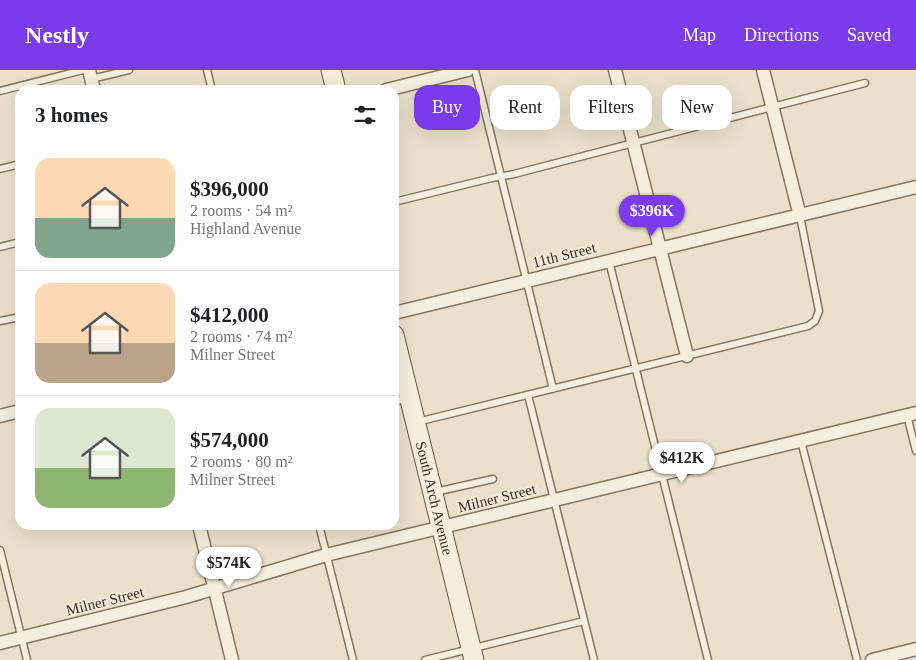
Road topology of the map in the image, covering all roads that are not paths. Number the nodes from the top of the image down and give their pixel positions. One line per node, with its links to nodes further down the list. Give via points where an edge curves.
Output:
1 (130, 70): 8 (lane)
2 (207, 70): 11 (lane)
3 (332, 70): 12 (street)
4 (468, 70): 13 (street)
5 (475, 70): 20 (lane)
6 (615, 70): 17 (street)
7 (764, 70): 16 (street)
8 (89, 77): 10 (lane)
9 (865, 83): 16 (lane)
10 (38, 85)
11 (211, 85)
12 (335, 85)
13 (399, 87)
14 (15, 89): 15 (lane)
15 (0, 91)
16 (773, 108): 17 (lane); 23 (street)
17 (633, 143): 20 (lane); 26 (street)
18 (15, 165): 19 (lane)
19 (0, 169)
20 (502, 176): 22 (lane); 28 (lane)
21 (916, 187): 23 (street, 11th Street)
22 (399, 201)
23 (800, 216): 26 (street, 11th Street); 32 (lane, via 817,293 819,311 815,321 808,326)
24 (15, 243): 25 (lane)
25 (0, 247)
26 (660, 249): 27 (street, 11th Street); 32 (street)
27 (609, 261): 28 (street, 11th Street); 33 (lane)
28 (526, 281): 29 (street, 11th Street); 35 (lane)
29 (399, 312)
30 (15, 318): 31 (lane)
31 (0, 322)
32 (687, 356): 33 (lane)
33 (636, 368): 35 (lane); 44 (lane)
34 (399, 376): 37 (street, South Arch Avenue)
35 (553, 389): 36 (lane)
36 (528, 395): 41 (lane); 47 (lane)
37 (402, 400): 41 (street, South Arch Avenue)
38 (15, 412): 40 (street)
39 (911, 414): 42 (street, Milner Street); 43 (lane)
40 (0, 416)
41 (415, 423): 46 (street, South Arch Avenue)
42 (801, 441): 44 (street, Milner Street); 65 (lane)
43 (916, 451)
44 (663, 474): 47 (street, Milner Street); 64 (lane)
45 (492, 479): 46 (lane)
46 (433, 493): 48 (street, South Arch Avenue)
47 (553, 501): 48 (street, Milner Street); 54 (lane)
48 (442, 528): 52 (street, Milner Street); 58 (street, South Arch Avenue)
49 (200, 530): 53 (street)
50 (319, 530): 52 (lane)
51 (0, 550): 55 (lane)
52 (326, 555): 53 (street, Milner Street); 61 (lane)
53 (215, 587): 55 (street, Milner Street); 60 (street)
54 (584, 621): 58 (lane); 63 (lane)
55 (21, 638): 56 (street, Milner Street); 59 (lane)
56 (0, 643)
57 (916, 649): 66 (street)
58 (472, 655): 62 (lane)
59 (26, 660)
60 (232, 660)
61 (353, 660)
62 (425, 660)
63 (594, 660)
64 (708, 660)
65 (857, 660)
66 (872, 660)

